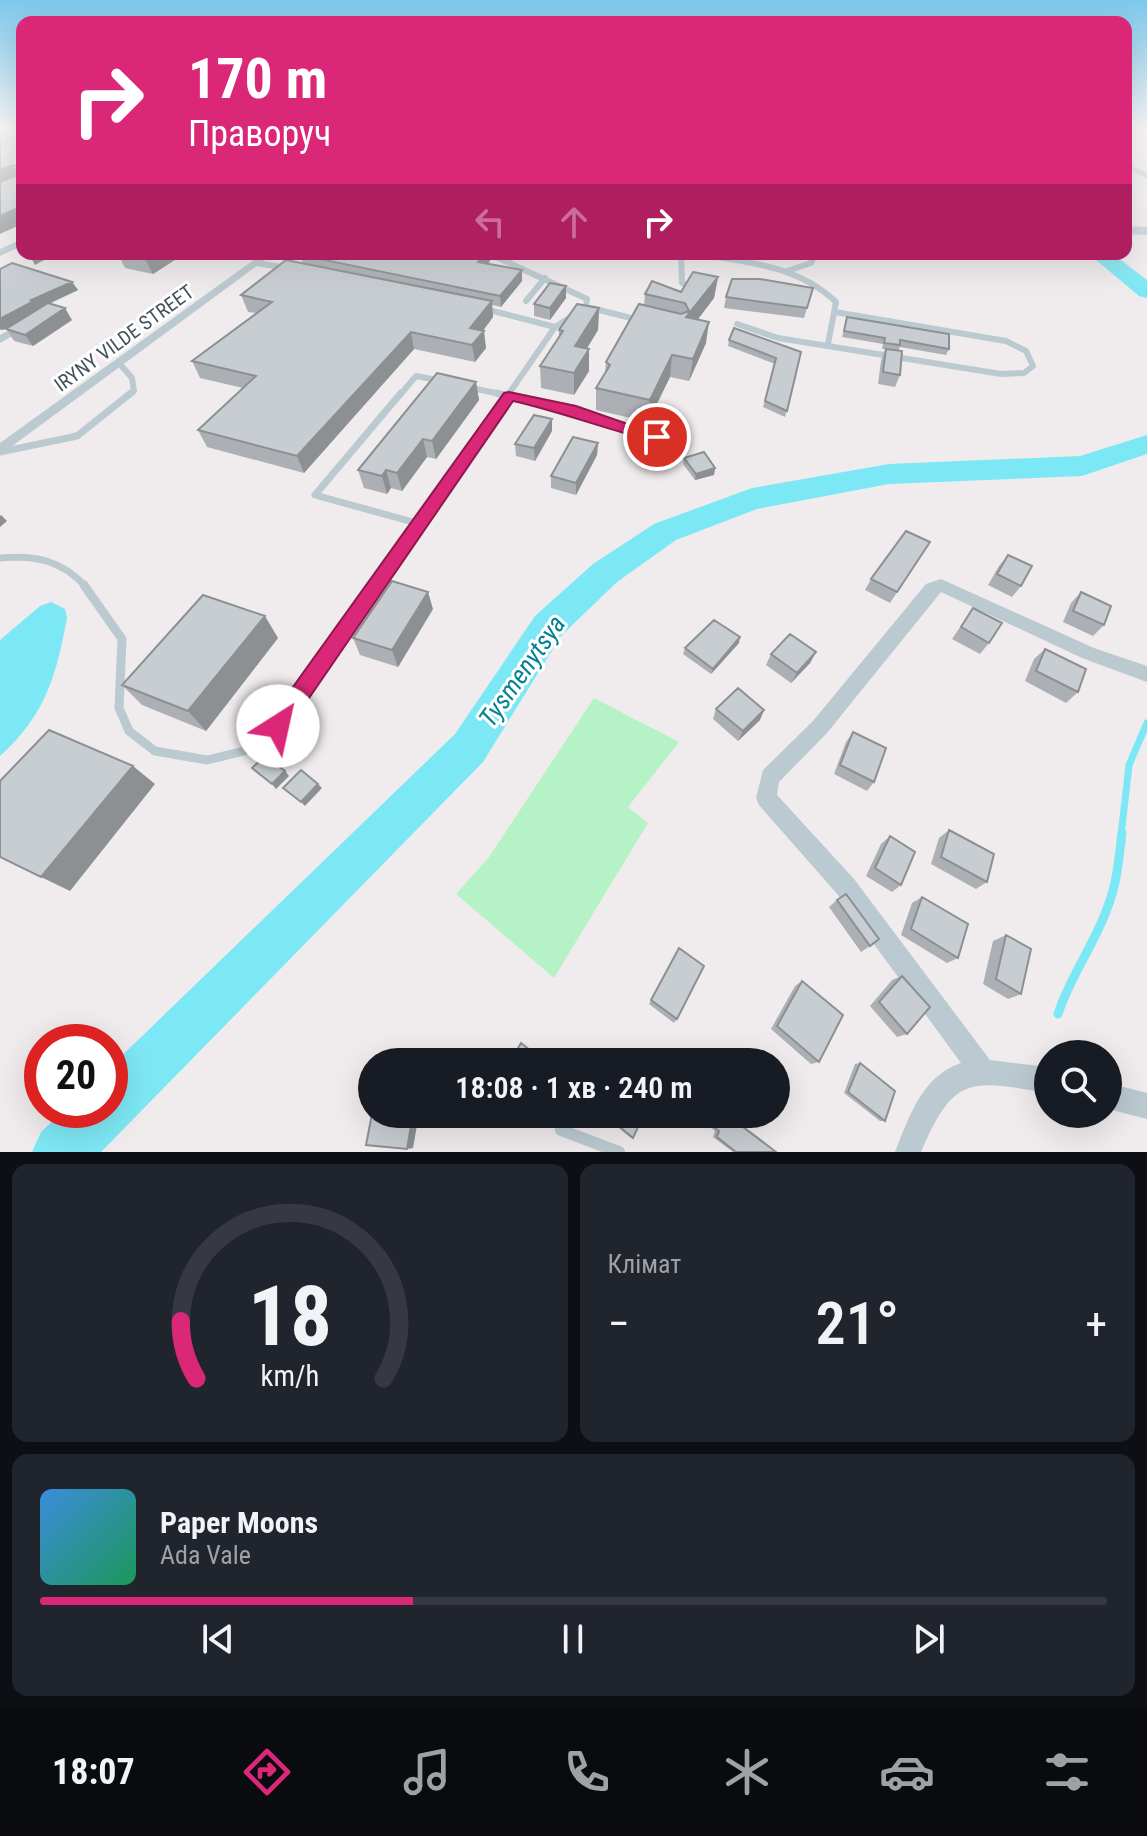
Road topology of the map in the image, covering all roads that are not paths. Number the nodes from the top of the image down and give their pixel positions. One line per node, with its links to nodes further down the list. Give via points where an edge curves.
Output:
1 (261, 260): 6 (street, IRYNY VILDE STREET)
2 (504, 260): 9 (lane)
3 (681, 260): 10 (lane, via 682,283)
4 (729, 260): 8 (lane)
5 (812, 260): 8 (lane)
6 (257, 263): 7 (lane); 21 (street, IRYNY VILDE STREET)
7 (298, 270)
8 (787, 271): 14 (lane, via 821,287 836,302)
9 (545, 278): 11 (lane); 12 (lane, via 587,299)
10 (700, 290)
11 (526, 301)
12 (586, 307): 16 (lane); 18 (lane)
13 (482, 308): 18 (lane)
14 (835, 312): 20 (lane); 20 (lane, via 1006,341 1026,351 1033,366 1024,373 1001,374)
15 (36, 319): 19 (street)
16 (653, 323)
17 (737, 324): 20 (lane, via 778,338)
18 (555, 327): 24 (lane)
19 (0, 340)
20 (828, 344)
21 (119, 363): 26 (street, IRYNY VILDE STREET); 26 (lane, via 132,378 134,391 77,436)
22 (447, 383): 27 (lane, via 416,376 315,495)
23 (463, 386): 24 (lane)
24 (509, 396): 25 (lane); 27 (lane)
25 (680, 443)
26 (0, 451)
27 (420, 524): 28 (lane, via 278,726 259,744 215,760 168,756 143,745 125,726 120,714 122,641 75,574 39,557)
28 (0, 558)
29 (1147, 674): 30 (street, via 1088,653 941,585 932,589 766,785 766,798 846,887)
30 (981, 1069): 31 (street); 36 (street, via 942,1087 923,1112)
31 (1034, 1078)
32 (1122, 1100): 33 (street)
33 (1147, 1106)
34 (561, 1130): 35 (lane)
35 (619, 1152)
36 (908, 1152)

